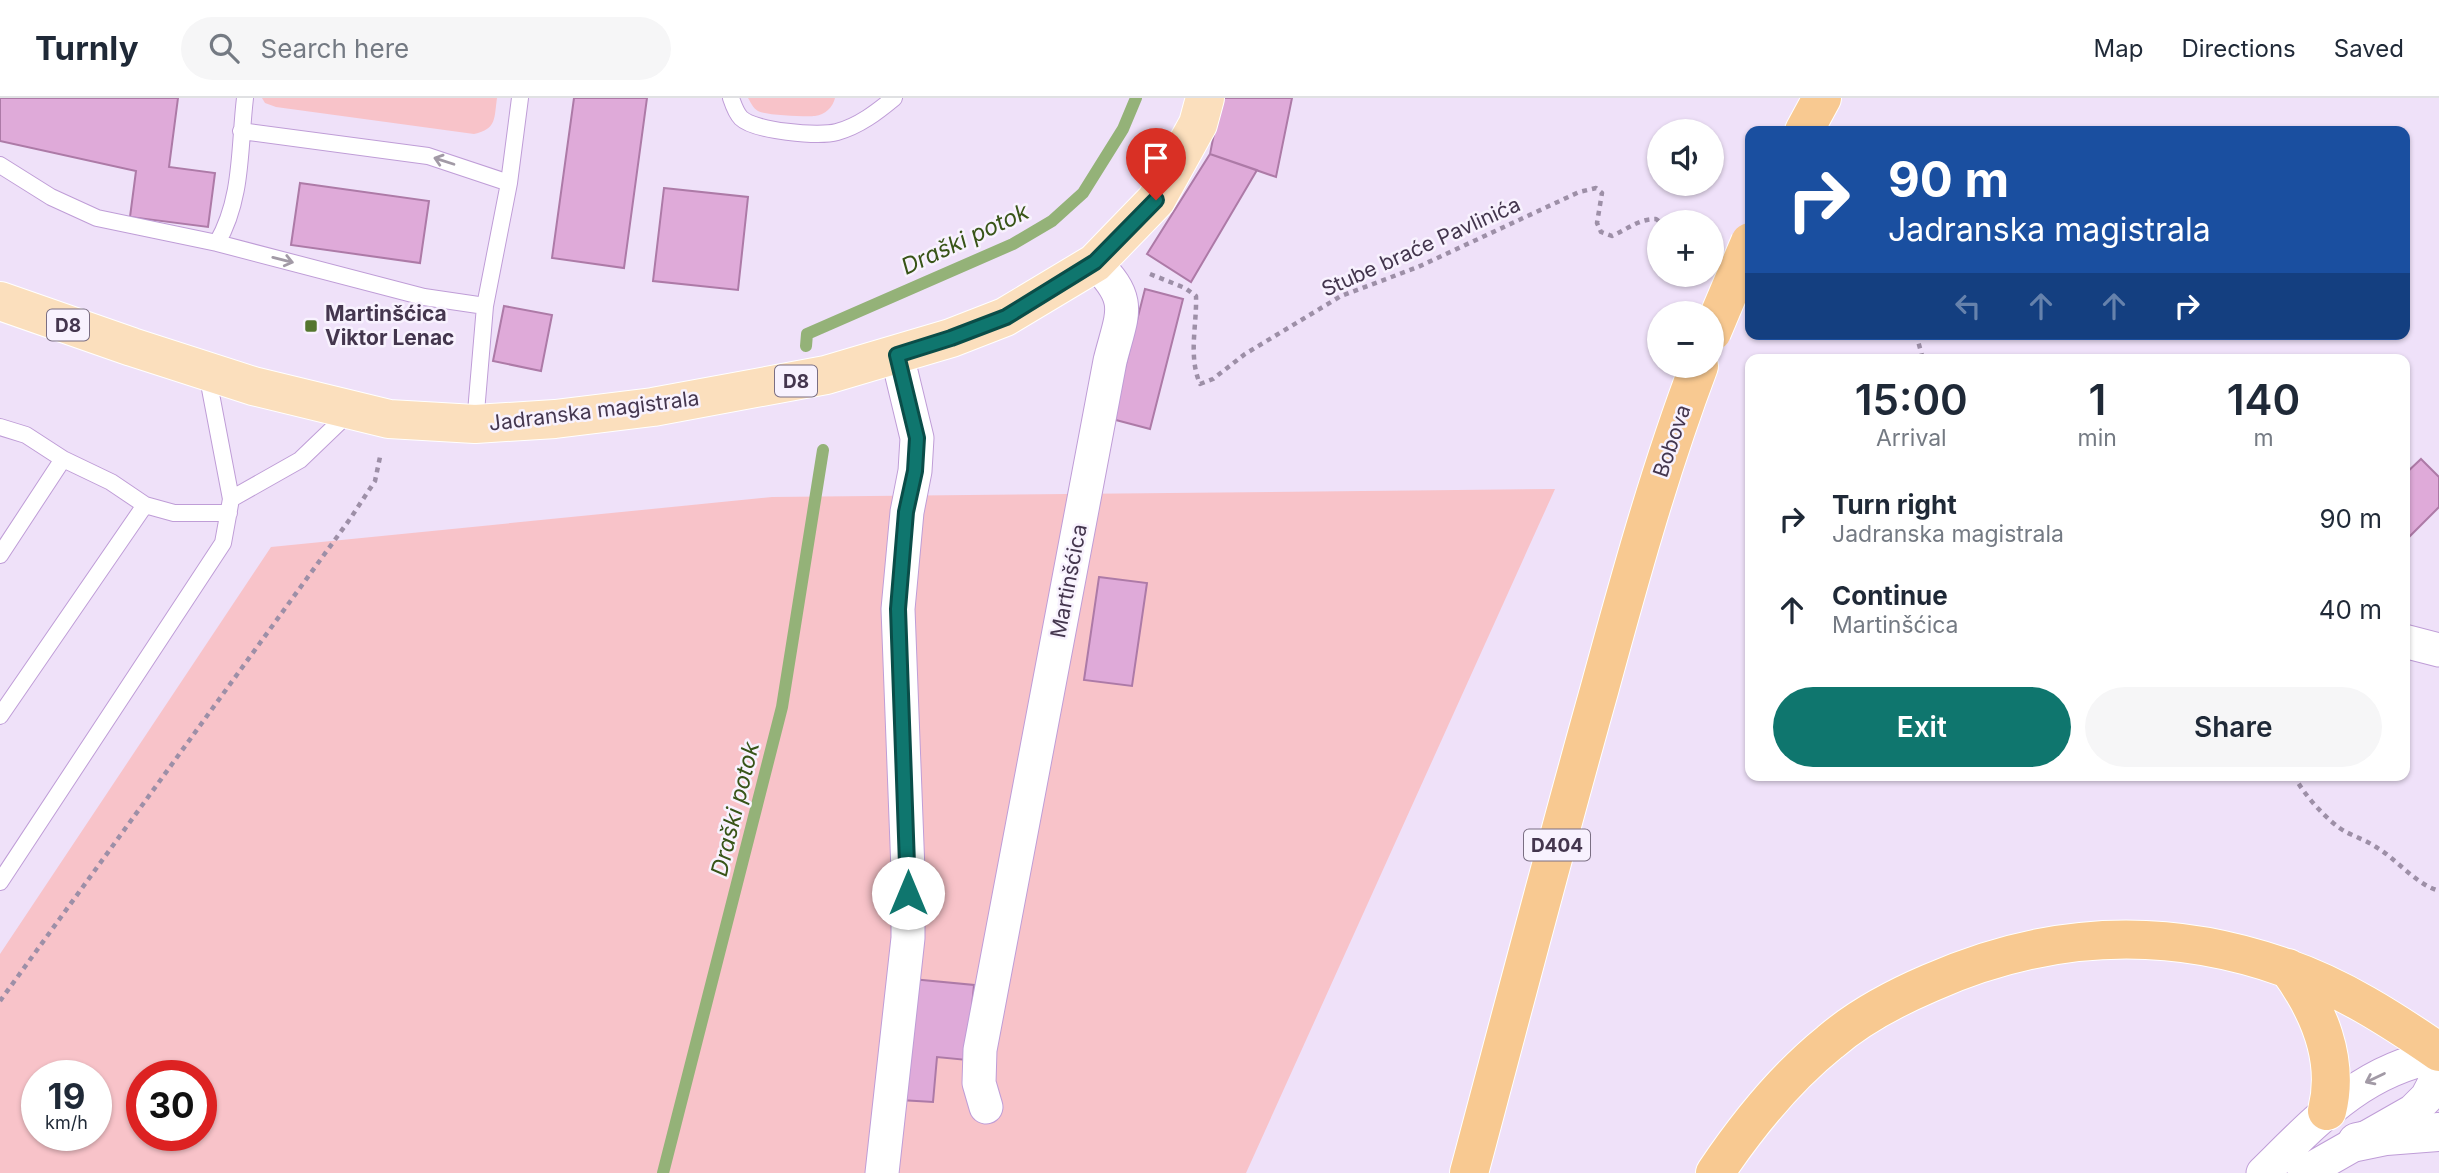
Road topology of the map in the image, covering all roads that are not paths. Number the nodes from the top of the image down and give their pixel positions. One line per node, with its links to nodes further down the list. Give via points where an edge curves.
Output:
1 (245, 98): 8 (lane)
2 (520, 98): 10 (lane)
3 (731, 98): 4 (lane, via 740,118 756,127 835,133)
4 (894, 98)
5 (1205, 98): 13 (main road, D8, via 1198,124 1156,200)
6 (1822, 98): 7 (highway)
7 (1807, 126)
8 (241, 131): 10 (lane, one-way to 8, via 428,156); 11 (lane, via 237,190 229,223)
9 (0, 165): 11 (lane, via 51,197 97,218)
10 (509, 183): 16 (lane)
11 (217, 243): 16 (lane, one-way to 16, via 424,297)
12 (1745, 254): 15 (highway, bridge)
13 (1095, 262): 17 (main road, Jadranska magistrala / D8, via 1006,317); 34 (street, Martinšćica, via 1121,295 1122,312 980,1050 979,1083)
14 (0, 301): 18 (main road, Jadranska magistrala / D8)
15 (1724, 304)
16 (485, 306): 21 (lane)
17 (897, 355): 21 (main road, Jadranska magistrala / D8, via 826,375 653,407); 38 (street, via 917,438 898,609 908,938)
18 (206, 371): 20 (main road, Jadranska magistrala / D8); 25 (lane)
19 (1694, 378): 39 (highway, Bobova / D404, via 1647,517)
20 (351, 410): 21 (main road, Jadranska magistrala / D8, via 389,419); 25 (lane, via 300,460)
21 (475, 424)
22 (0, 427): 23 (lane, via 26,435)
23 (63, 459): 24 (lane); 26 (lane)
24 (145, 505): 25 (lane, via 174,513); 29 (lane)
25 (230, 506): 30 (lane, via 223,543)
26 (0, 555)
27 (2410, 643): 28 (street)
28 (2439, 650)
29 (0, 716)
30 (0, 882)
31 (2288, 968): 32 (highway, via 2382,1014); 35 (highway, via 2310,1002 2328,1051 2333,1074); 40 (highway, via 2210,948 2124,939 2053,945 1966,967 1906,993 1830,1041 1780,1088)
32 (2439, 1054): 35 (street, one-way to 35, via 2367,1081)
33 (2439, 1074): 37 (street, via 2413,1111)
34 (986, 1107)
35 (2327, 1111): 41 (street)
36 (2439, 1132): 37 (main road)
37 (2357, 1142): 42 (street)
38 (882, 1173)
39 (1469, 1173)
40 (1715, 1173)
41 (2263, 1173)
42 (2304, 1173)

